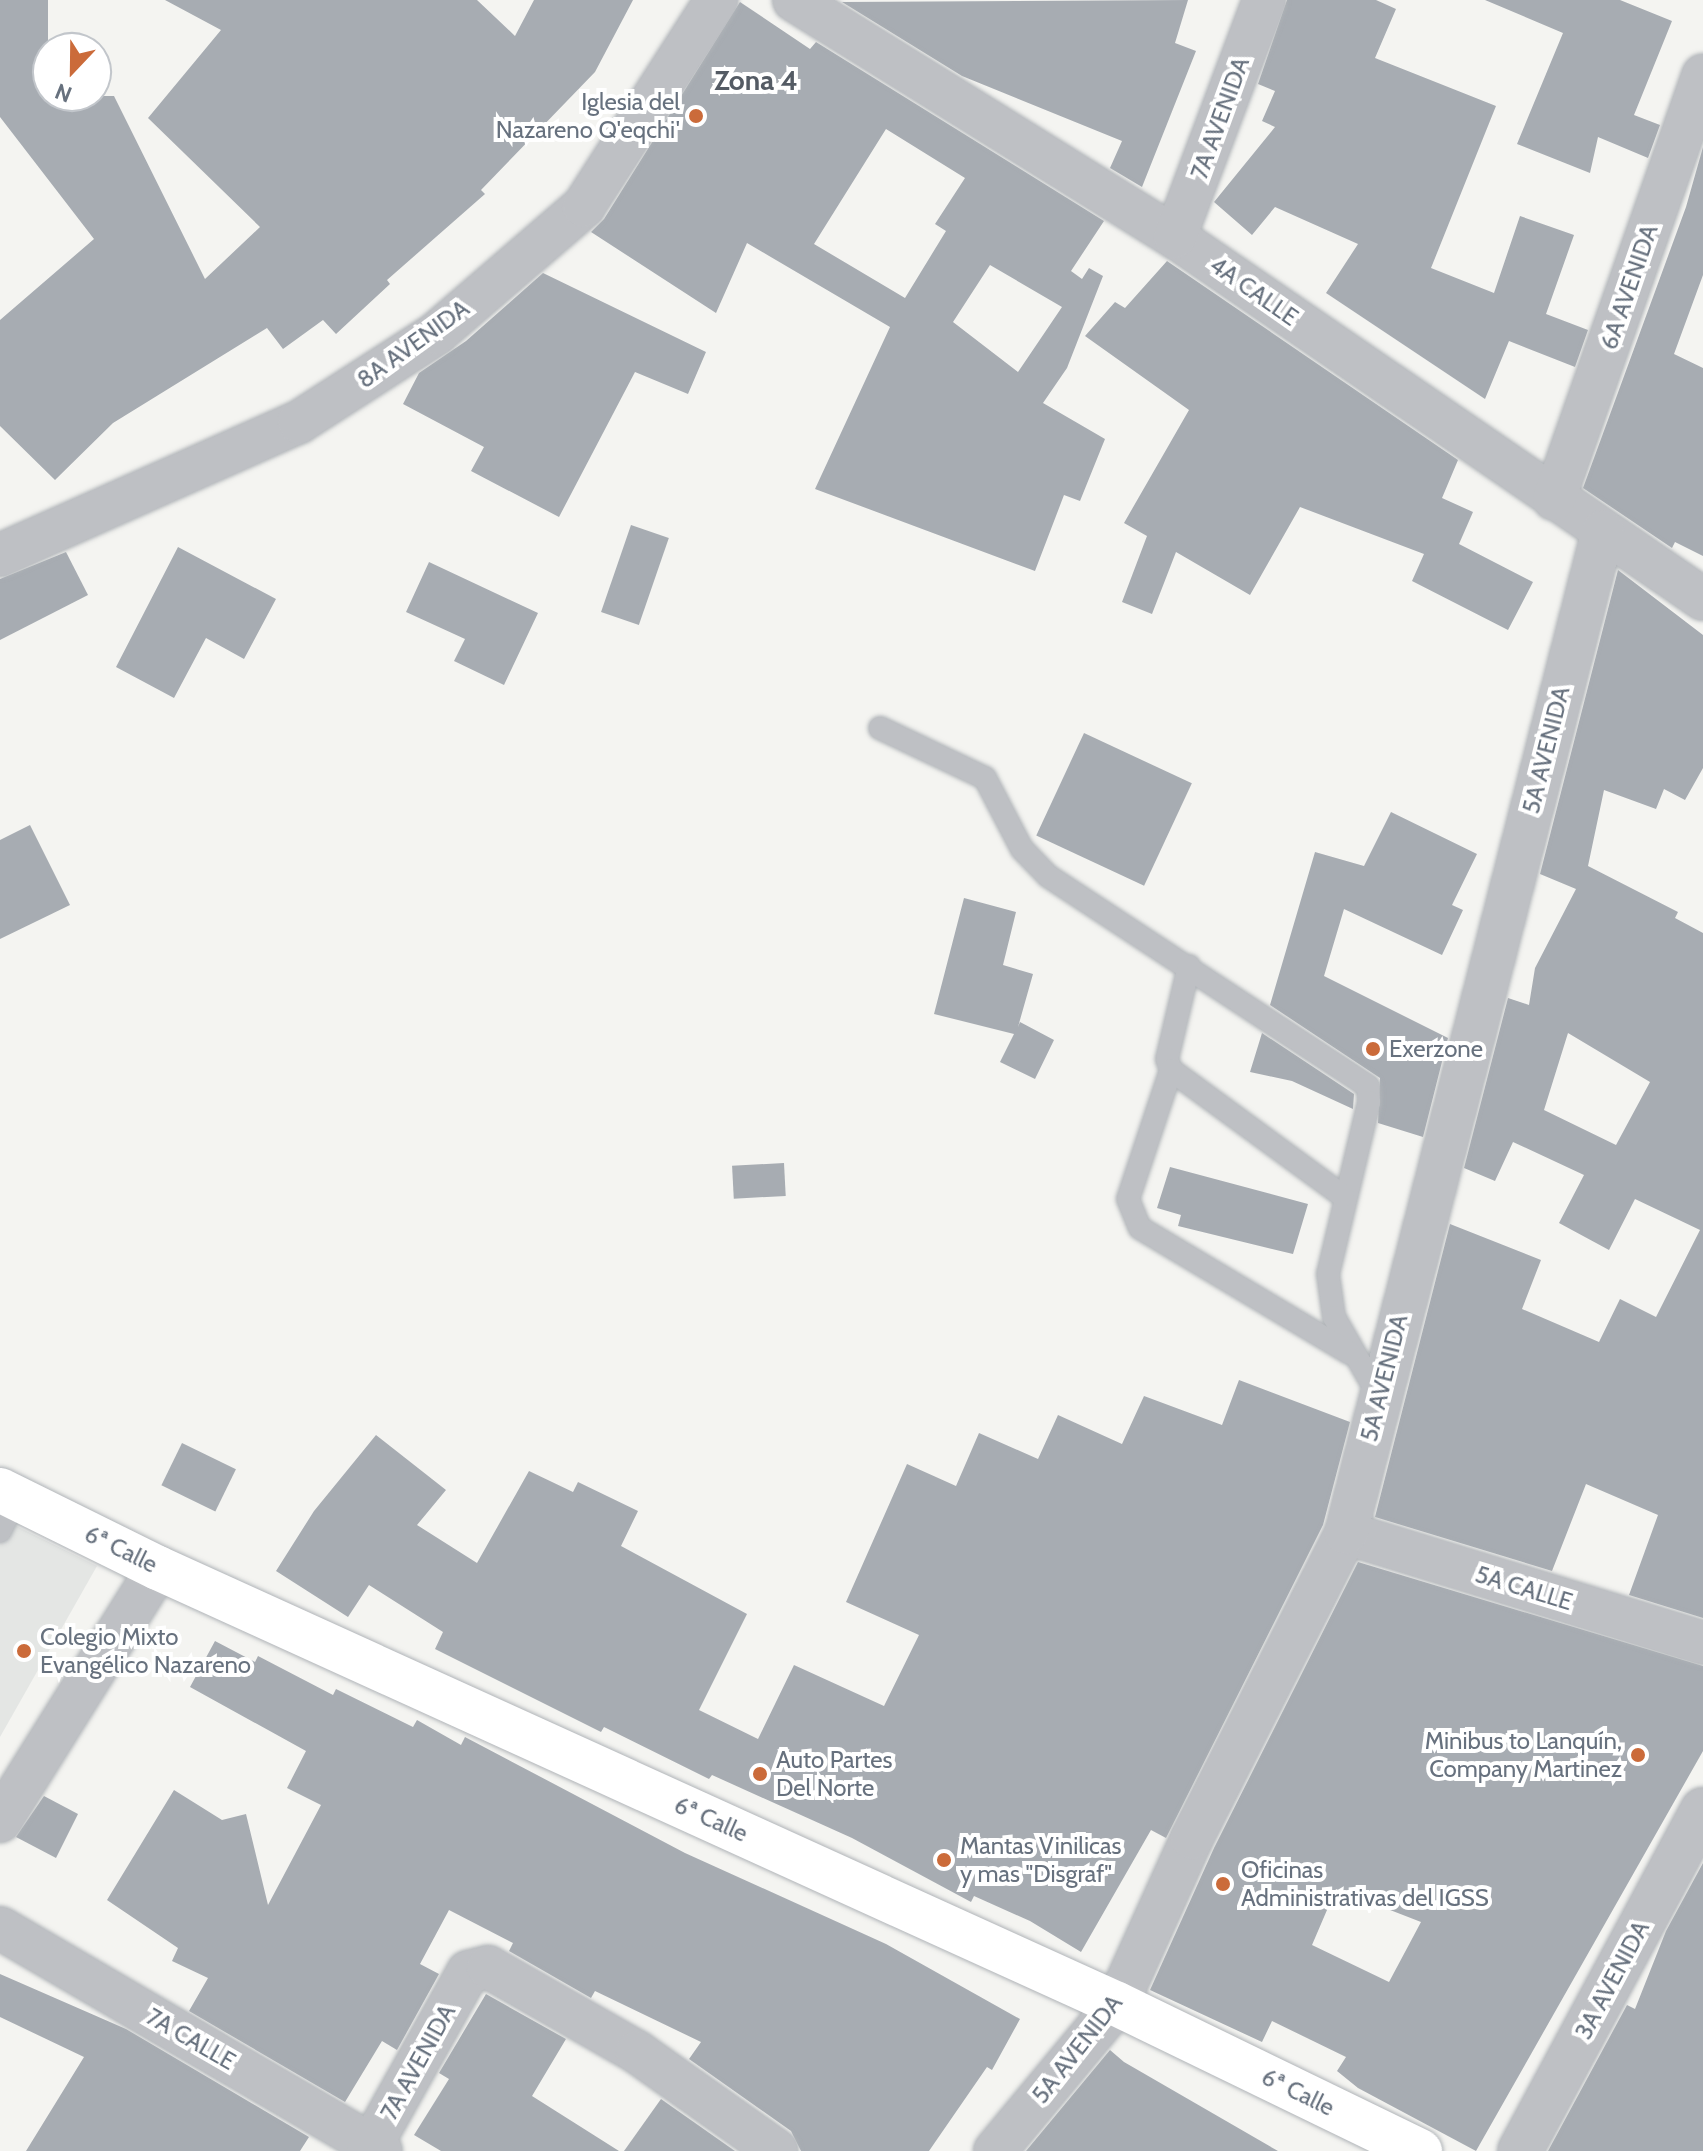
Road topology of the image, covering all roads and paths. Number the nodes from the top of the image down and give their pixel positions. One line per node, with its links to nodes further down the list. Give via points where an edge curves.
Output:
1 (716, 0): 8 (street, 8A AVENIDA, via 584,206 437,333 299,422)
2 (794, 0): 5 (street, 4A CALLE)
3 (1264, 0): 5 (street, 7A AVENIDA)
4 (1703, 75): 6 (street, 6A AVENIDA)
5 (1175, 237): 6 (street, 4A CALLE)
6 (1554, 499): 7 (street, 4A CALLE)
7 (1603, 531): 9 (street, 4A CALLE); 15 (street, 5A AVENIDA)
8 (0, 555)
9 (1703, 599)
10 (880, 728): 11 (lane, via 985,778 1022,849 1048,876)
11 (1189, 966): 12 (lane, via 1167,1059); 13 (lane, via 1368,1086 1369,1102)
12 (1171, 1070): 13 (lane); 14 (lane, via 1128,1199 1140,1228)
13 (1343, 1196): 14 (lane, via 1328,1274 1334,1317)
14 (1350, 1353): 15 (lane)
15 (1379, 1396): 17 (street, 5A AVENIDA)
16 (5, 1506): 18 (main road, 6ª Calle)
17 (1346, 1533): 19 (street, 5A CALLE); 23 (street, 5A AVENIDA, via 1192,1838)
18 (158, 1568): 21 (street); 23 (main road, 6ª Calle)
19 (1703, 1643)
20 (1703, 1810): 28 (street, 3A AVENIDA)
21 (0, 1821)
22 (0, 1928): 24 (street, 7A CALLE)
23 (1117, 2004): 26 (street, 5A AVENIDA); 27 (main road, 6ª Calle)
24 (374, 2149): 25 (street, 7A AVENIDA, via 468,1972 488,1967 637,2052)
25 (777, 2151)
26 (995, 2151)
27 (1420, 2151)
28 (1520, 2151)

